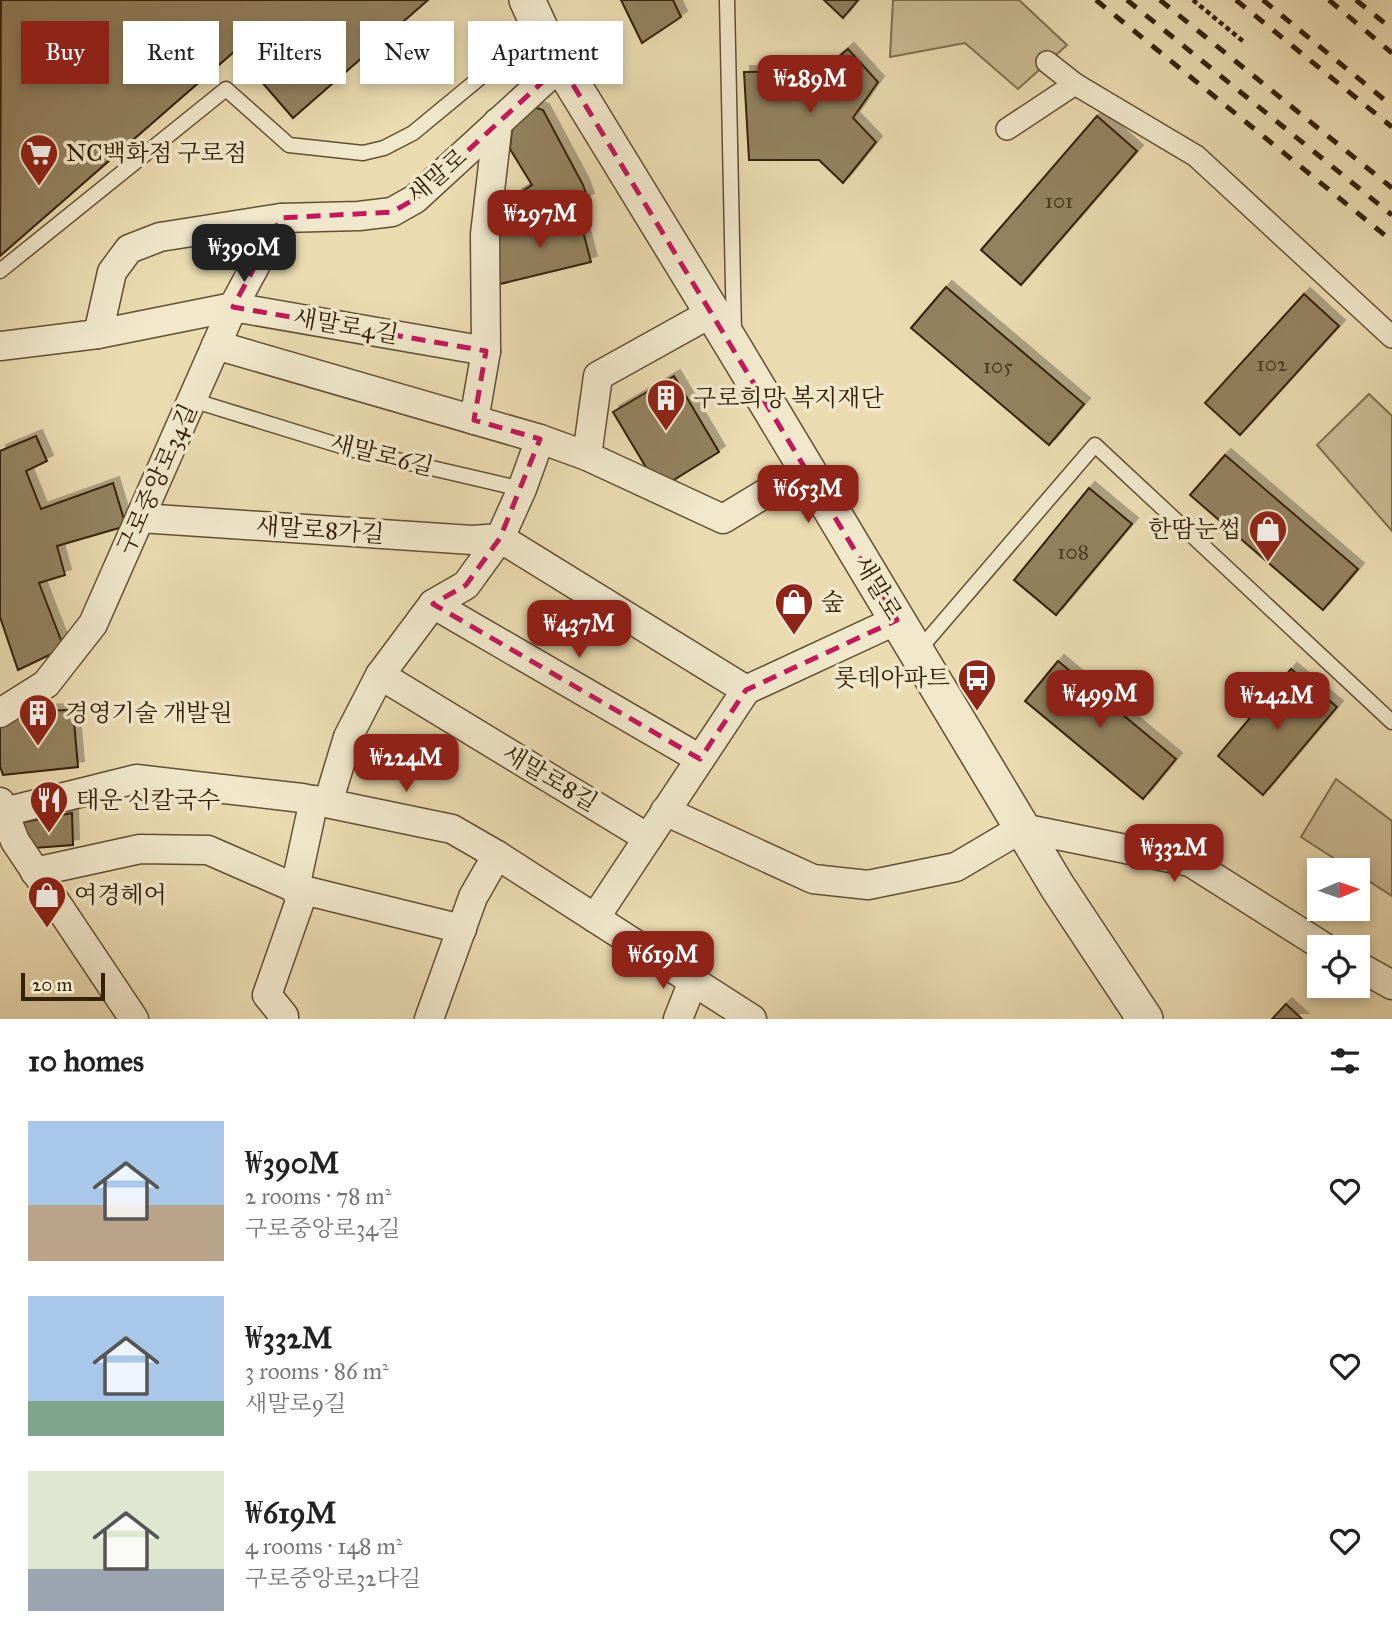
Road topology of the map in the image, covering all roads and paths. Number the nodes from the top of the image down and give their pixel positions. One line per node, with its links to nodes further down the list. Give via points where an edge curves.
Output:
1 (727, 0): 19 (lane)
2 (1196, 1): 4 (path)
3 (534, 14): 12 (lane, via 413,133 384,148 363,153 289,145 226,89)
4 (1244, 42)
5 (1047, 62): 8 (street)
6 (540, 84): 9 (street, 새말로)
7 (573, 84): 14 (street, 새말로)
8 (1075, 85): 10 (street); 16 (street, via 1196,156)
9 (498, 122): 11 (street, 새말로, via 415,199 392,212); 20 (street, 새말로, via 485,234)
10 (1007, 129)
11 (281, 218): 13 (street, 구로중앙로34길); 15 (street, 새말로, via 160,237 129,249 111,272)
12 (0, 271)
13 (233, 307): 15 (street, 새말로4길); 17 (street, 구로중앙로34길); 20 (street, 새말로4길)
14 (712, 312): 19 (street, 새말로); 24 (street, via 598,376)
15 (98, 334): 18 (street, 새말로4길)
16 (1392, 337)
17 (216, 345): 21 (street, 구로중앙로34길); 22 (street)
18 (0, 346)
19 (734, 348): 25 (street, 새말로)
20 (486, 351): 22 (street, 새말로)
21 (192, 400): 26 (lane, 새말로6길, via 354,450); 27 (street, 구로중앙로34길)
22 (474, 420): 23 (street)
23 (540, 439): 24 (street); 26 (street)
24 (587, 456): 25 (street, via 723,519)
25 (807, 468): 30 (street, 새말로)
26 (522, 489): 28 (street)
27 (140, 518): 28 (street, 새말로8가길, via 472,540); 34 (street, 구로중앙로34길, via 93,624 46,684)
28 (500, 538): 29 (street, via 466,585); 33 (street)
29 (433, 604): 32 (street); 36 (street)
30 (897, 620): 31 (street, 새말로); 33 (street)
31 (917, 652): 35 (lane, via 1096,444); 40 (street, 새말로)
32 (380, 675): 37 (street); 41 (street, 새말로8길)
33 (746, 690): 36 (street)
34 (0, 713)
35 (1392, 722)
36 (700, 759): 39 (street)
37 (321, 802): 38 (street, via 136,779); 42 (street, via 452,829); 44 (street)
38 (1, 810): 43 (street)
39 (665, 811): 40 (street, via 813,879 868,885 956,867); 41 (street)
40 (1022, 828): 47 (street, via 1190,862); 56 (street, 새말로)
41 (648, 838): 45 (street)
42 (497, 855): 45 (street); 46 (street, via 473,897)
43 (35, 872): 44 (street, via 140,849 208,850); 51 (street)
44 (295, 888): 46 (street); 52 (street, via 300,901 267,995)
45 (595, 918): 49 (street)
46 (462, 929): 53 (street)
47 (1307, 936)
48 (1370, 973): 50 (street)
49 (693, 981): 54 (street); 55 (street)
50 (1392, 985)
51 (134, 1019)
52 (284, 1019)
53 (429, 1019)
54 (678, 1019)
55 (752, 1019)
56 (1144, 1019)

